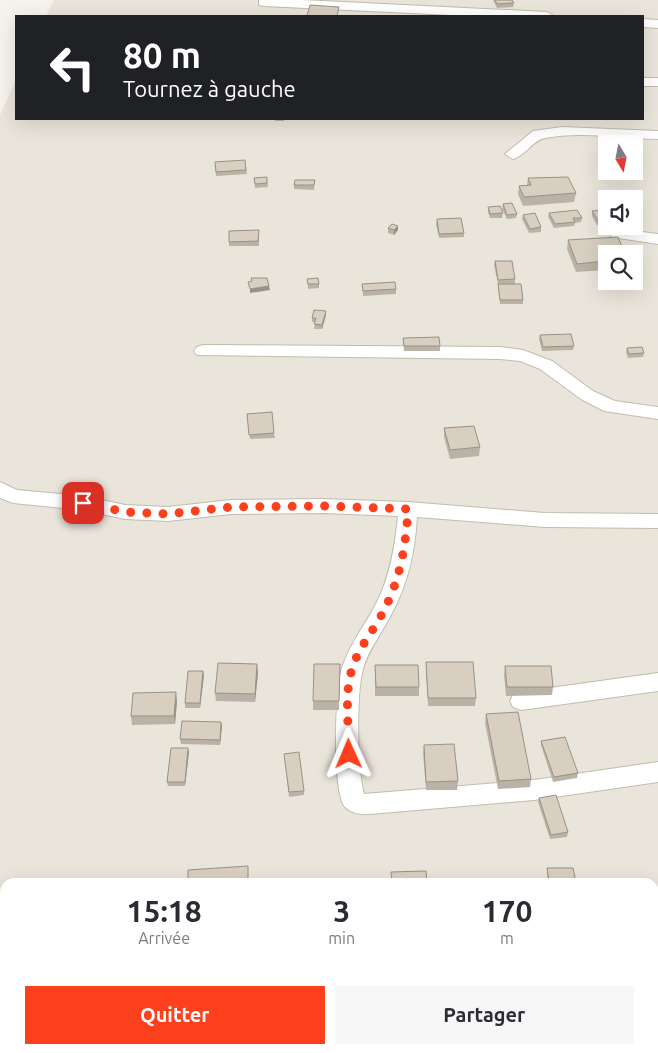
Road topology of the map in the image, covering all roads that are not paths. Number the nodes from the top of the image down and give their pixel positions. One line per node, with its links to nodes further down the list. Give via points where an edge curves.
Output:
1 (264, 2): 2 (street)
2 (527, 15)
3 (644, 23): 4 (street)
4 (658, 24)
5 (644, 82): 6 (street)
6 (658, 82)
7 (658, 135): 8 (street, via 562,131 538,134)
8 (513, 154)
9 (628, 235): 10 (street)
10 (658, 238)
11 (203, 351): 12 (street, via 500,353 523,356 546,365 587,395 611,407)
12 (658, 413)
13 (0, 489): 14 (street, via 13,496 83,503 126,512 168,514 231,507 324,506)
14 (408, 509): 15 (street, via 545,520); 18 (street, via 400,570 382,615 362,644 352,670 348,695 353,799 360,804 370,804 488,794)
15 (658, 521)
16 (658, 682): 17 (street)
17 (521, 701)
18 (658, 772)

